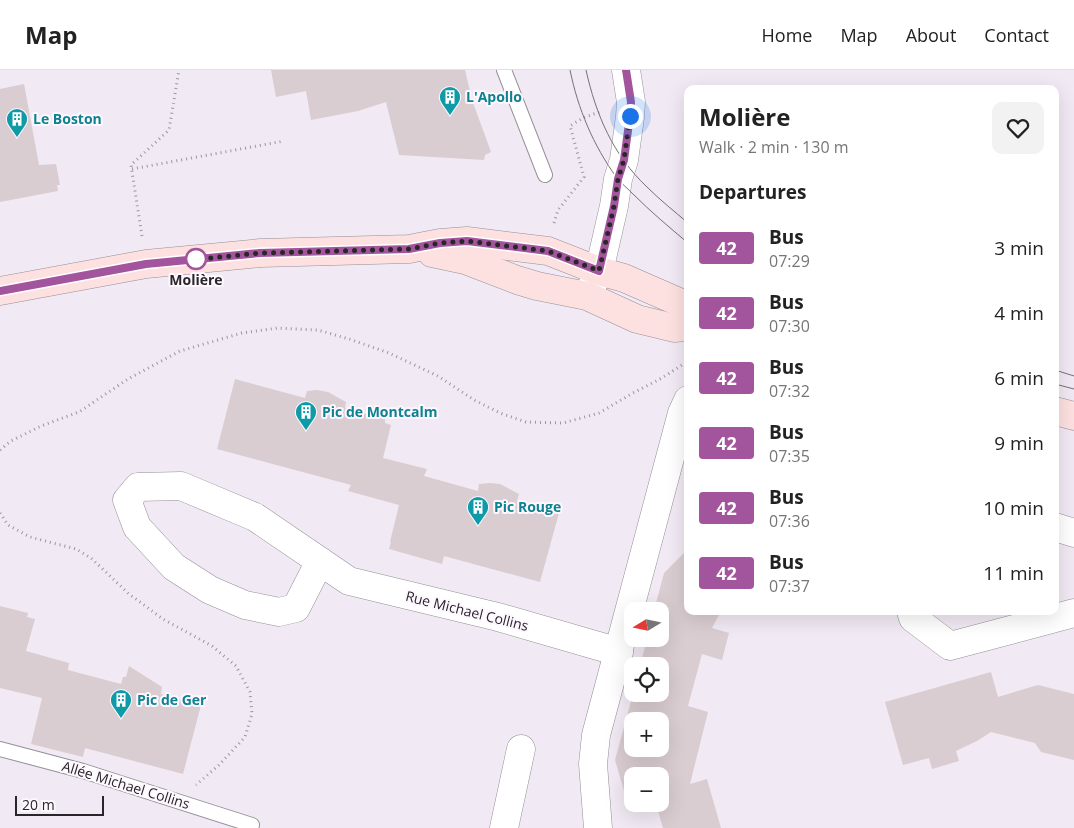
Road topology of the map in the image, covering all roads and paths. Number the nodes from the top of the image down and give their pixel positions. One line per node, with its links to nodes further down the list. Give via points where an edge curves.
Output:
1 (179, 70): 6 (path, via 169,130 132,165)
2 (504, 70): 7 (lane)
3 (626, 70): 4 (street)
4 (631, 102): 9 (path, via 583,118 570,126 584,177 558,210); 11 (street, via 624,160)
5 (284, 140): 6 (path)
6 (132, 169): 10 (path)
7 (545, 176)
8 (409, 249): 9 (street, via 467,241); 10 (street, via 260,253); 13 (street, via 465,260 537,286)
9 (548, 251): 11 (street)
10 (146, 264): 12 (street)
11 (599, 271): 13 (street); 14 (street, via 624,278)
12 (0, 291)
13 (587, 296): 15 (street, via 637,319)
14 (684, 304)
15 (684, 327)
16 (684, 365): 20 (path, via 599,413 563,423 526,422 474,400 438,376 389,353 318,330 278,328 242,333 180,351 128,379 79,412 11,440)
17 (1059, 411): 19 (street)
18 (684, 416): 27 (street)
19 (1074, 416)
20 (0, 450)
21 (0, 513): 30 (path, via 8,526 30,537 76,549 91,558 129,594 163,619 212,646 236,666 250,692 252,714 245,737 219,765)
22 (1059, 528): 23 (street)
23 (1074, 533)
24 (320, 561): 24 (street, Rue Michael Collins, via 255,517 181,486 138,487 127,500 137,527 174,567 210,590 245,604 279,612 296,608); 27 (street, Rue Michael Collins, via 349,581)
25 (1074, 612): 26 (street, via 950,646)
26 (912, 615)
27 (619, 652): 33 (street, via 596,735 593,764)
28 (521, 749): 32 (street)
29 (0, 750): 30 (lane, Allée Michael Collins, via 83,770)
30 (175, 800): 31 (lane, Allée Michael Collins)
31 (252, 825)
32 (504, 828)
33 (598, 828)

